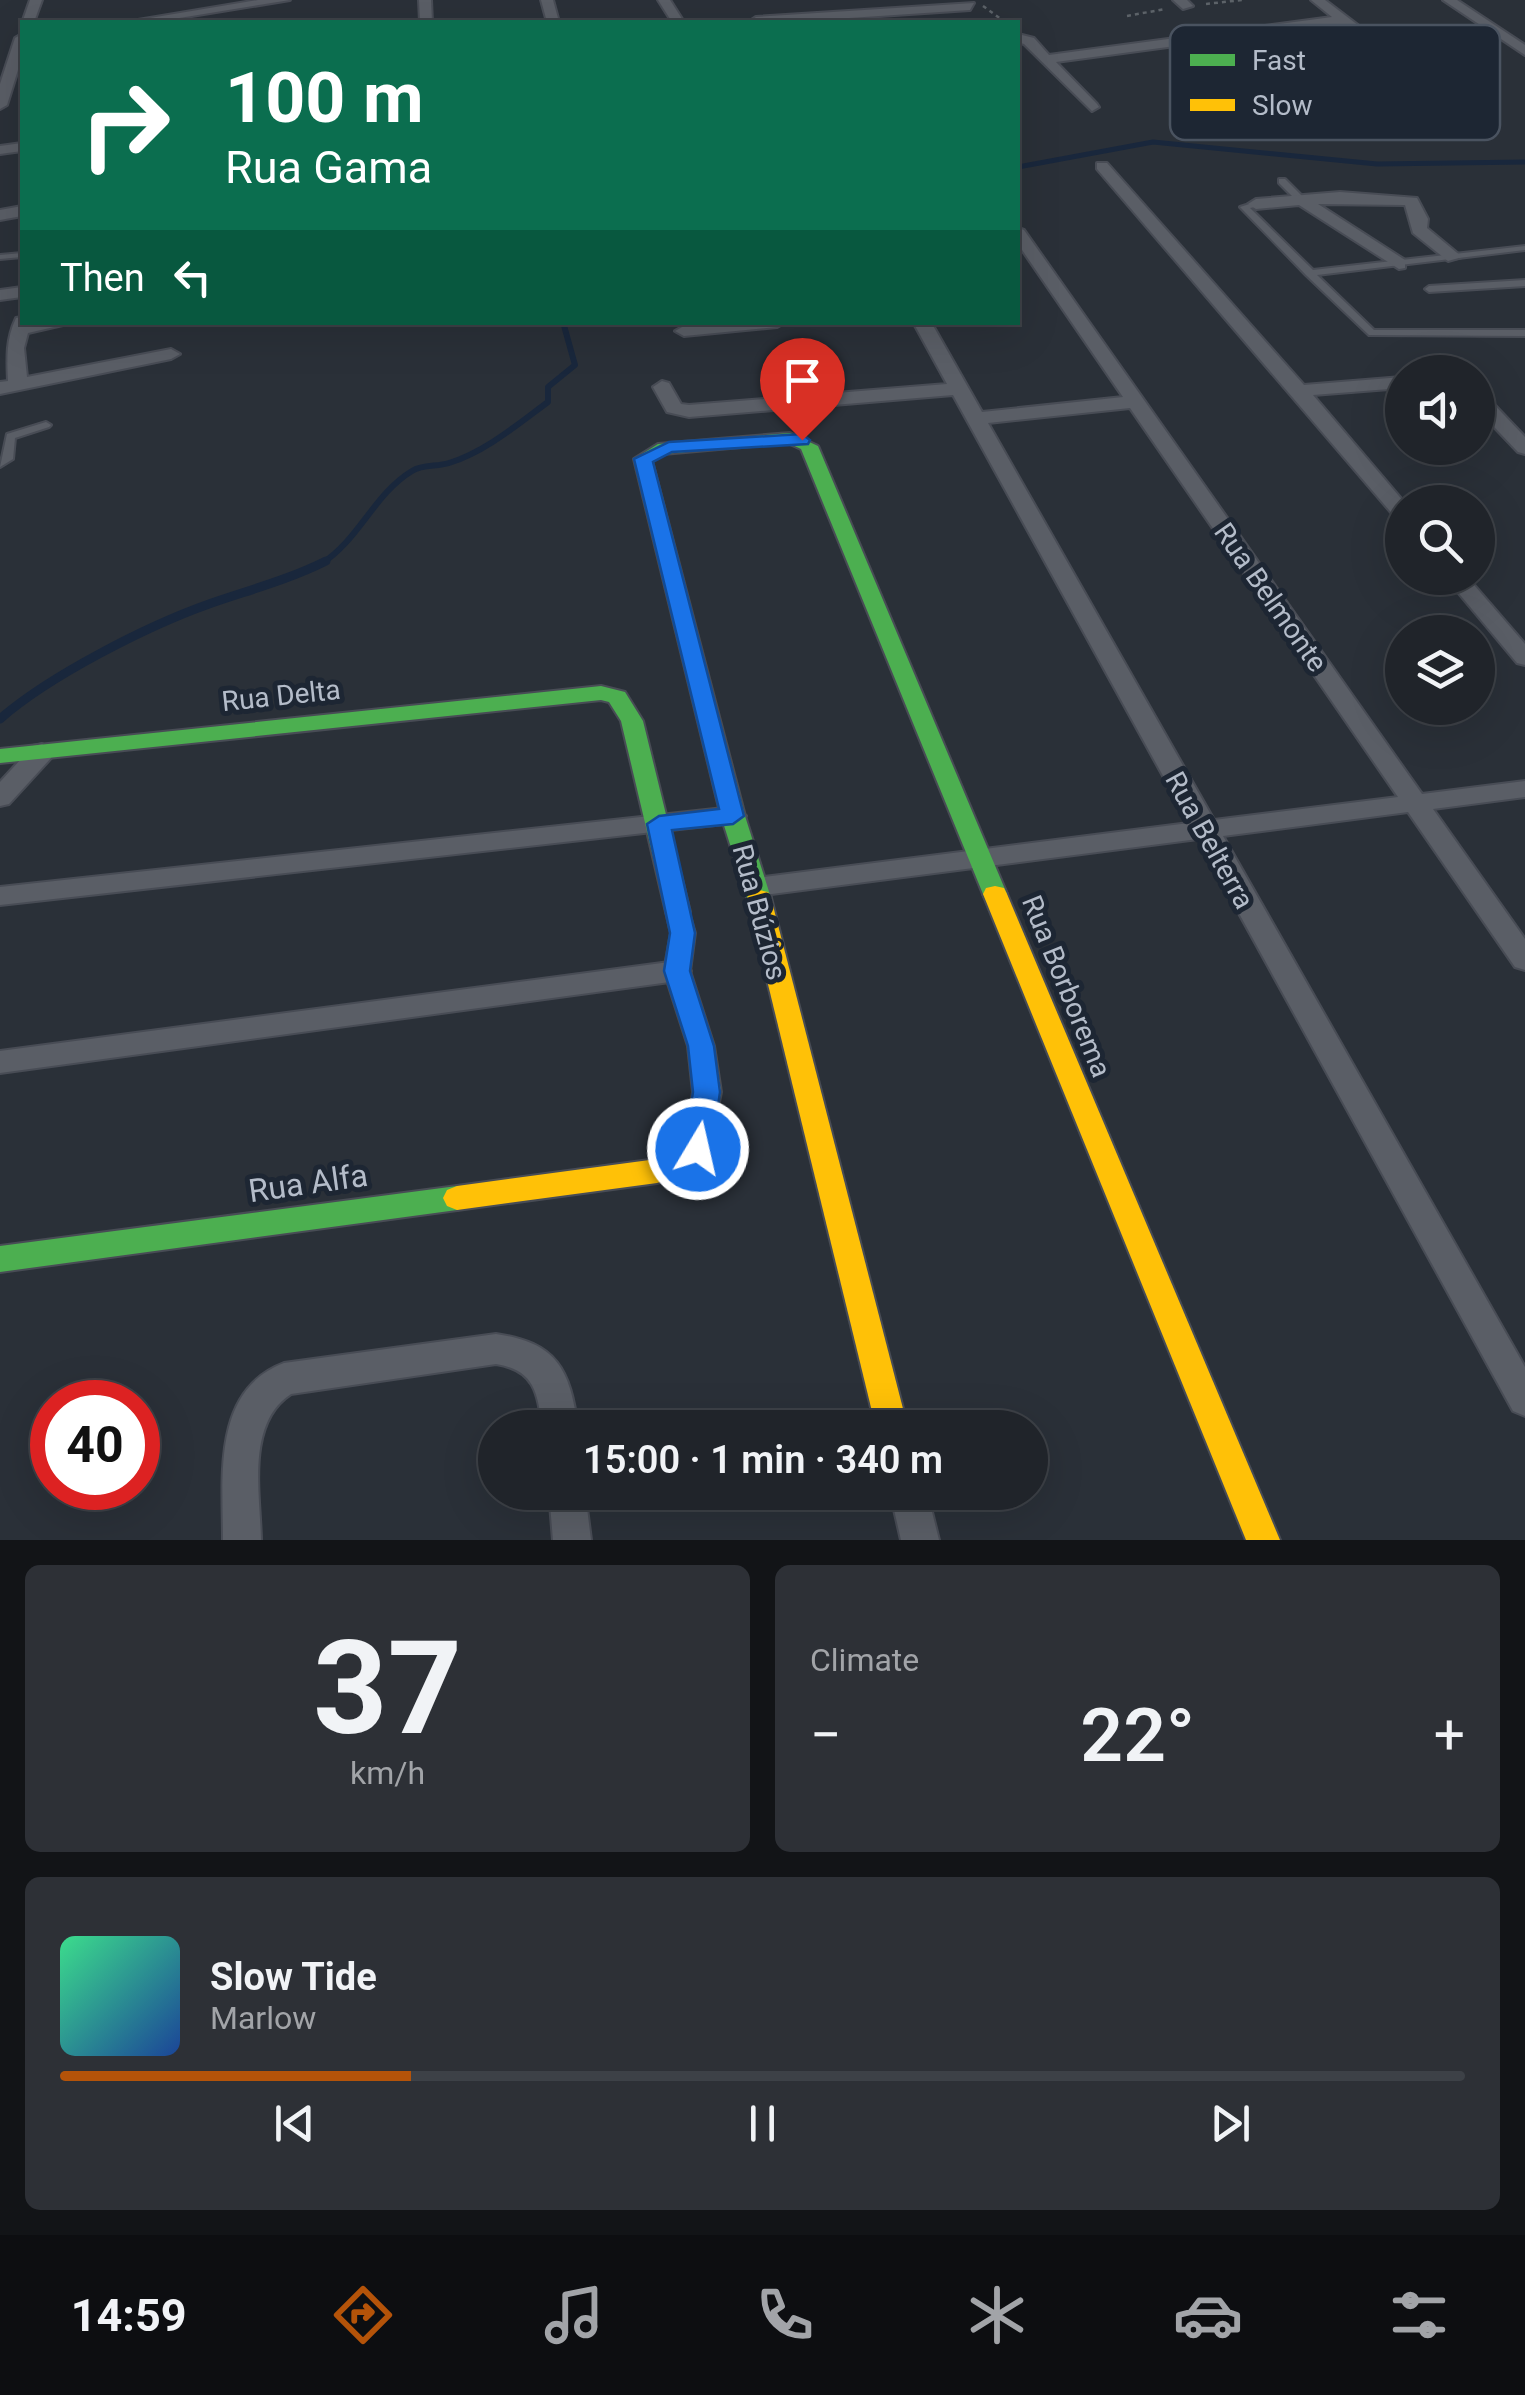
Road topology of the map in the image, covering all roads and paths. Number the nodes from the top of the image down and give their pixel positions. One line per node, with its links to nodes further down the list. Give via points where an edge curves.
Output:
1 (284, 0): 6 (street)
2 (1317, 0): 10 (street)
3 (1449, 0): 13 (street)
4 (967, 3): 8 (street); 9 (path, via 988,6)
5 (771, 4): 7 (street)
6 (146, 20)
7 (757, 20)
8 (777, 20)
9 (1003, 20)
10 (1341, 20): 11 (street); 12 (street)
11 (1303, 25)
12 (1348, 25)
13 (1486, 25)
14 (1500, 34): 18 (street)
15 (1020, 38): 19 (street)
16 (1170, 43): 19 (street)
17 (20, 44): 20 (street)
18 (1525, 51)
19 (1046, 59): 21 (street)
20 (2, 98)
21 (1092, 107)
22 (1102, 166): 42 (street)
23 (1282, 181): 24 (lane)
24 (1300, 199): 25 (street); 28 (street, via 1406,200 1414,205 1420,230); 29 (street)
25 (1256, 204): 30 (lane, via 1244,207)
26 (1020, 236): 44 (street, Rua Belmonte)
27 (1525, 248): 28 (lane)
28 (1454, 256): 29 (lane)
29 (1399, 264): 30 (lane)
30 (1309, 272): 37 (lane, via 1372,333)
31 (1525, 283): 32 (lane)
32 (1429, 290)
33 (21, 325): 40 (street)
34 (745, 325): 36 (street)
35 (924, 325): 41 (street, Rua Belterra)
36 (684, 331)
37 (1525, 334)
38 (171, 354): 40 (street)
39 (1385, 383): 42 (street)
40 (9, 386)
41 (958, 389): 43 (street, via 689,411 674,408); 46 (street, Rua Belterra)
42 (1299, 391): 51 (street)
43 (666, 393)
44 (1135, 402): 46 (street); 58 (street, Rua Belmonte)
45 (1495, 417): 48 (street)
46 (976, 418): 61 (street, Rua Belterra)
47 (46, 425): 50 (lane, via 10,436 8,459)
48 (1525, 448)
49 (813, 456): 59 (street, Rua Búzios, via 806,442 790,438 669,447 643,459); 62 (street, Rua Borborema)
50 (0, 464)
51 (1385, 494)
52 (1471, 595): 53 (street)
53 (1525, 658)
54 (42, 752): 55 (street, Rua Delta); 57 (street); 60 (street, Rua Delta, via 608,694 623,704)
55 (0, 756)
56 (1525, 789): 58 (street)
57 (0, 798)
58 (1415, 802): 61 (street); 65 (street, Rua Belmonte)
59 (733, 816): 60 (street); 63 (street, Rua Búzios)
60 (659, 824): 64 (street); 66 (street, via 683,933)
61 (1204, 829): 62 (street); 69 (street, Rua Belterra)
62 (981, 855): 63 (street); 77 (street, Rua Borborema)
63 (756, 886): 71 (street, Rua Búzios)
64 (0, 896)
65 (1525, 960)
66 (677, 971): 67 (street); 68 (street, Rua Alfa, via 705,1077 698,1149 685,1162 626,1177)
67 (0, 1062)
68 (0, 1259)
69 (1525, 1400)
70 (558, 1410): 74 (street, via 541,1364 522,1352 496,1349 284,1379 257,1398 246,1428)
71 (887, 1410)
72 (569, 1510): 75 (street)
73 (912, 1510): 76 (street)
74 (242, 1540)
75 (572, 1540)
76 (920, 1540)
77 (1263, 1540)

